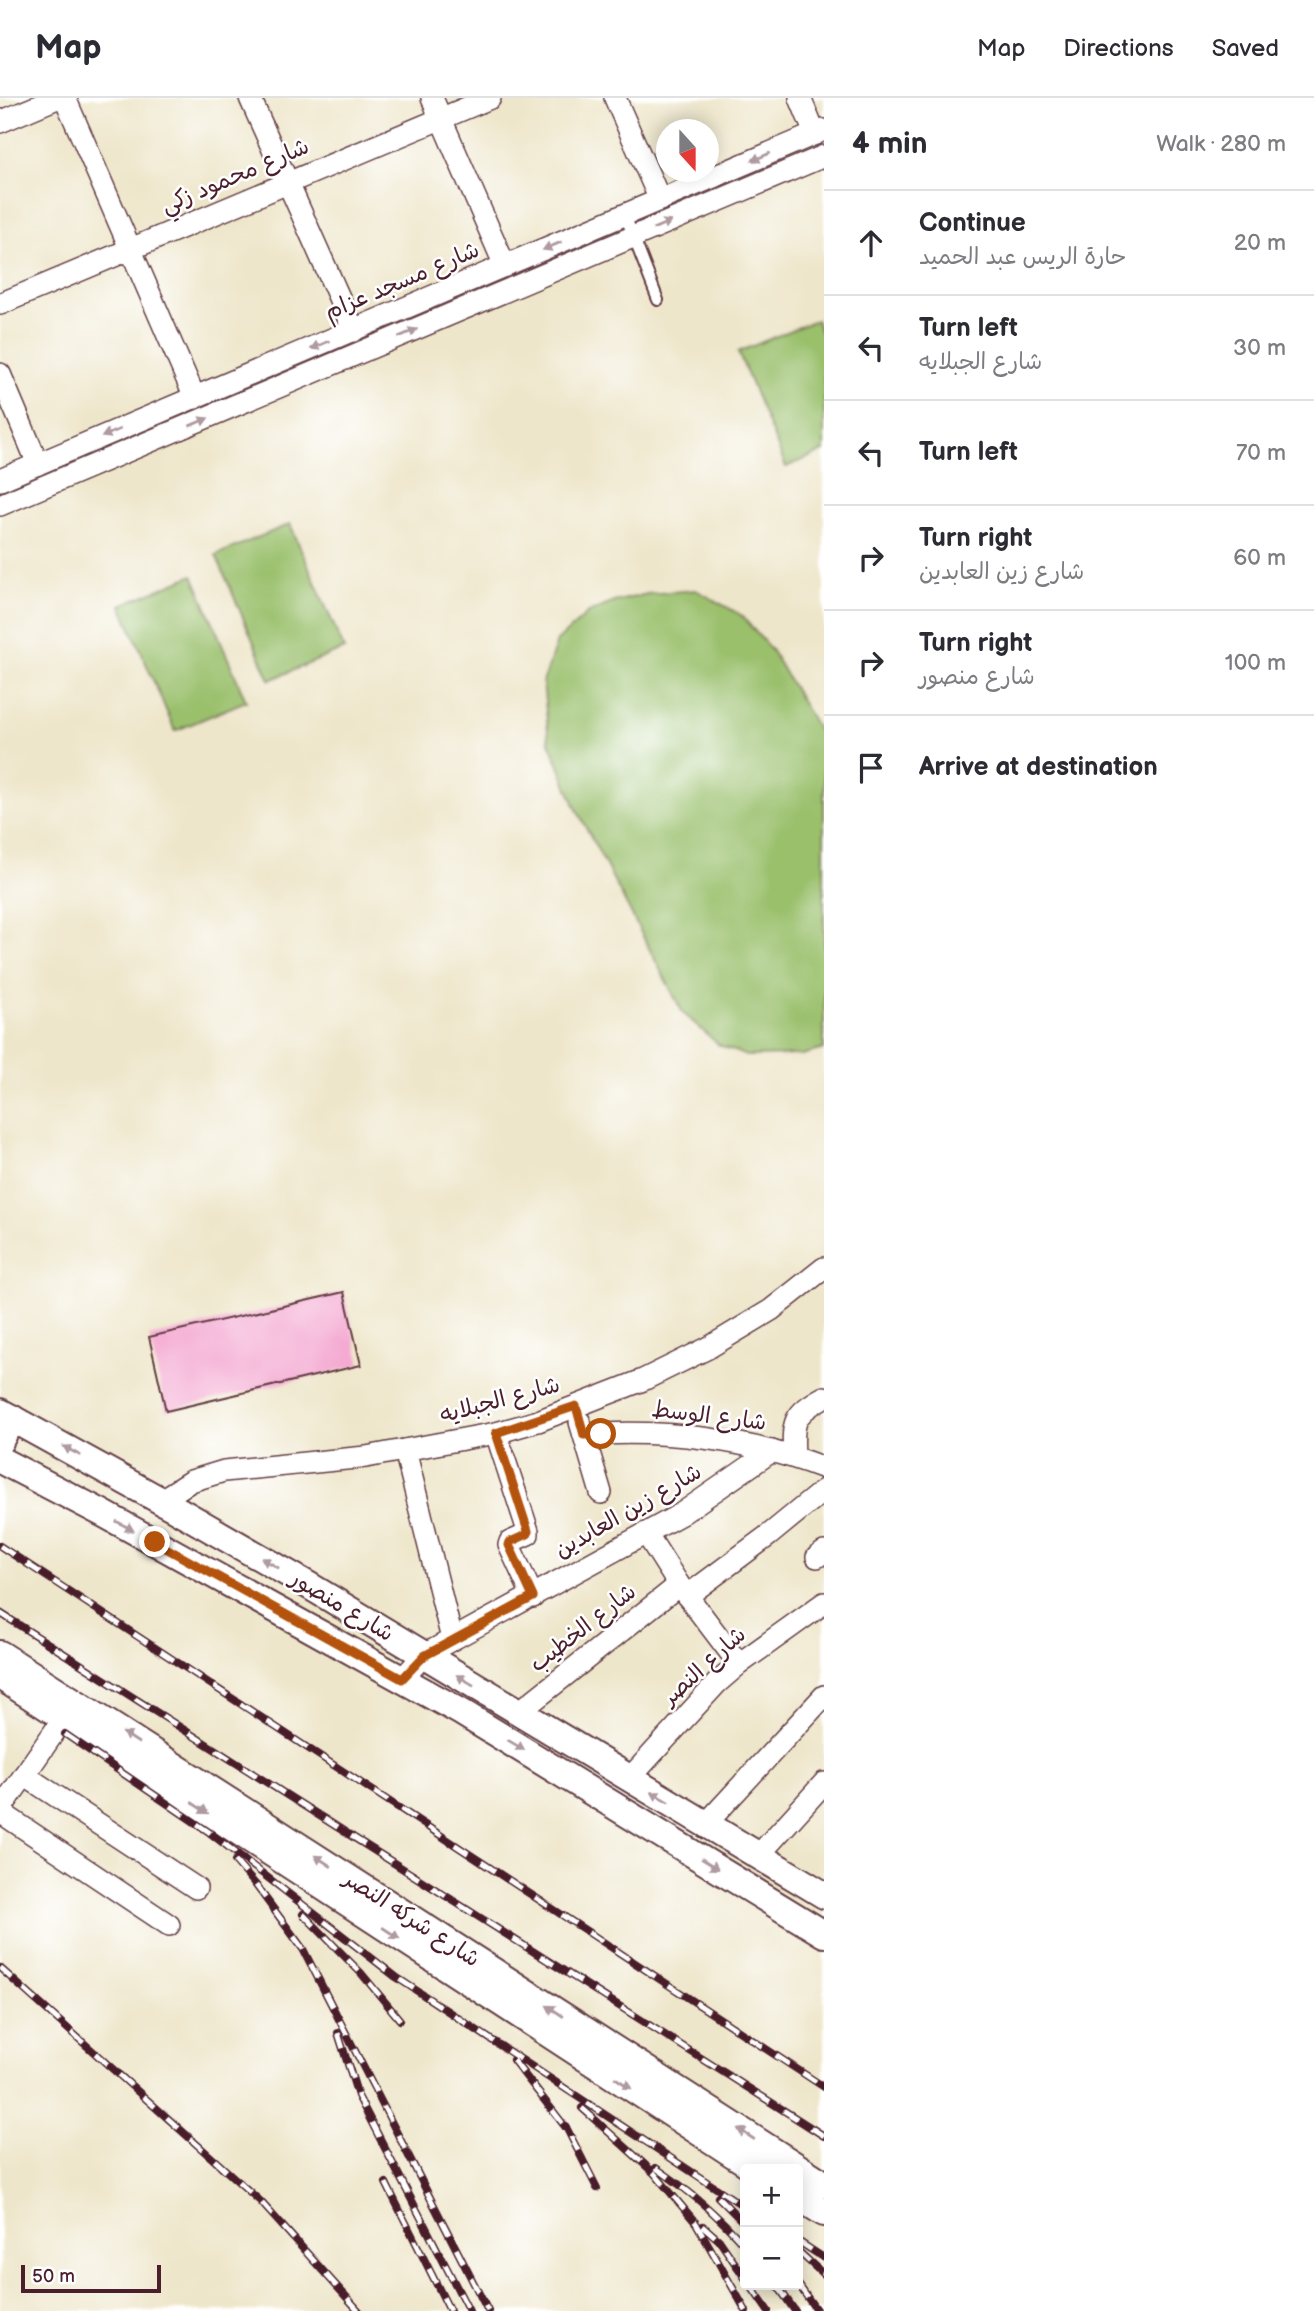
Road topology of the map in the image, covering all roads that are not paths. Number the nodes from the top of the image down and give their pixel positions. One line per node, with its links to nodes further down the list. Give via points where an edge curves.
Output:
1 (57, 98): 8 (street)
2 (65, 98): 17 (street)
3 (250, 98): 13 (street)
4 (432, 98): 9 (street)
5 (490, 98): 9 (street, شارع محمود زكي)
6 (615, 98): 14 (street)
7 (800, 98): 11 (street)
8 (34, 103): 10 (street)
9 (441, 119): 13 (street, شارع محمود زكي); 18 (street)
10 (0, 122)
11 (819, 132): 14 (street, شارع مسجد عزام, one-way to 14)
12 (824, 156): 16 (street, one-way to 12)
13 (287, 183): 17 (street, شارع محمود زكي); 21 (street)
14 (660, 200): 15 (street, شارع مسجد عزام)
15 (625, 215): 16 (lane); 18 (street, شارع مسجد عزام, one-way to 18)
16 (633, 237): 19 (lane); 26 (street, one-way to 16)
17 (130, 249): 20 (street, شارع محمود زكي); 23 (street)
18 (505, 265): 21 (street, شارع مسجد عزام)
19 (658, 300)
20 (0, 304)
21 (354, 331): 23 (street, شارع مسجد عزام, one-way to 23)
22 (0, 374): 24 (street)
23 (195, 398): 24 (street, شارع مسجد عزام, one-way to 24)
24 (38, 464): 25 (street, شارع مسجد عزام)
25 (0, 480)
26 (0, 505)
27 (824, 1268): 29 (street, شارع الجبلايه, via 771,1310 708,1348)
28 (824, 1397): 35 (street, via 794,1422)
29 (576, 1406): 31 (street, شارع الجبلايه); 32 (street)
30 (4, 1424): 40 (street, شارع منصور, one-way to 30)
31 (496, 1433): 33 (street, شارع الجبلايه); 43 (street, via 528,1531 509,1545)
32 (584, 1435): 34 (street, شارع الوسط, via 661,1435); 39 (street)
33 (405, 1450): 40 (street, شارع الجبلايه, via 224,1471 191,1481); 45 (street)
34 (772, 1451): 35 (street, شارع الوسط); 41 (street, شارع زين العابدين)
35 (794, 1456): 37 (street, شارع الوسط)
36 (0, 1460): 50 (street, شارع منصور, one-way to 50)
37 (824, 1468)
38 (824, 1490): 42 (street, شارع الخطيب, via 769,1535)
39 (600, 1493)
40 (161, 1500): 47 (street, شارع منصور, one-way to 40)
41 (646, 1533): 42 (street); 43 (street, شارع زين العابدين)
42 (683, 1591): 48 (street); 52 (street, شارع الخطيب)
43 (533, 1597): 45 (street, شارع زين العابدين)
44 (824, 1603): 48 (street, شارع النصر)
45 (452, 1639): 47 (street, شارع زين العابدين)
46 (0, 1654): 65 (street, شارع شركه النصر, one-way to 46)
47 (424, 1656): 50 (street, شارع زين العابدين); 52 (street, شارع منصور, one-way to 47)
48 (740, 1664): 55 (street, شارع النصر)
49 (0, 1676): 53 (street, شارع شركه النصر)
50 (402, 1679): 63 (street, شارع منصور, one-way to 63)
51 (824, 1696): 58 (street)
52 (519, 1712): 55 (street, شارع منصور)
53 (64, 1718): 54 (street); 64 (street, شارع شركه النصر, one-way to 64)
54 (24, 1775): 57 (street); 60 (street)
55 (629, 1779): 58 (street, شارع منصور, one-way to 55)
56 (824, 1783): 59 (street)
57 (0, 1811): 62 (street)
58 (706, 1824): 59 (street, شارع منصور)
59 (758, 1856): 61 (street, شارع منصور)
60 (196, 1888)
61 (824, 1895)
62 (169, 1925)
63 (824, 1934)
64 (748, 2164)
65 (824, 2184)
66 (803, 2199): 67 (street)
67 (824, 2213)

